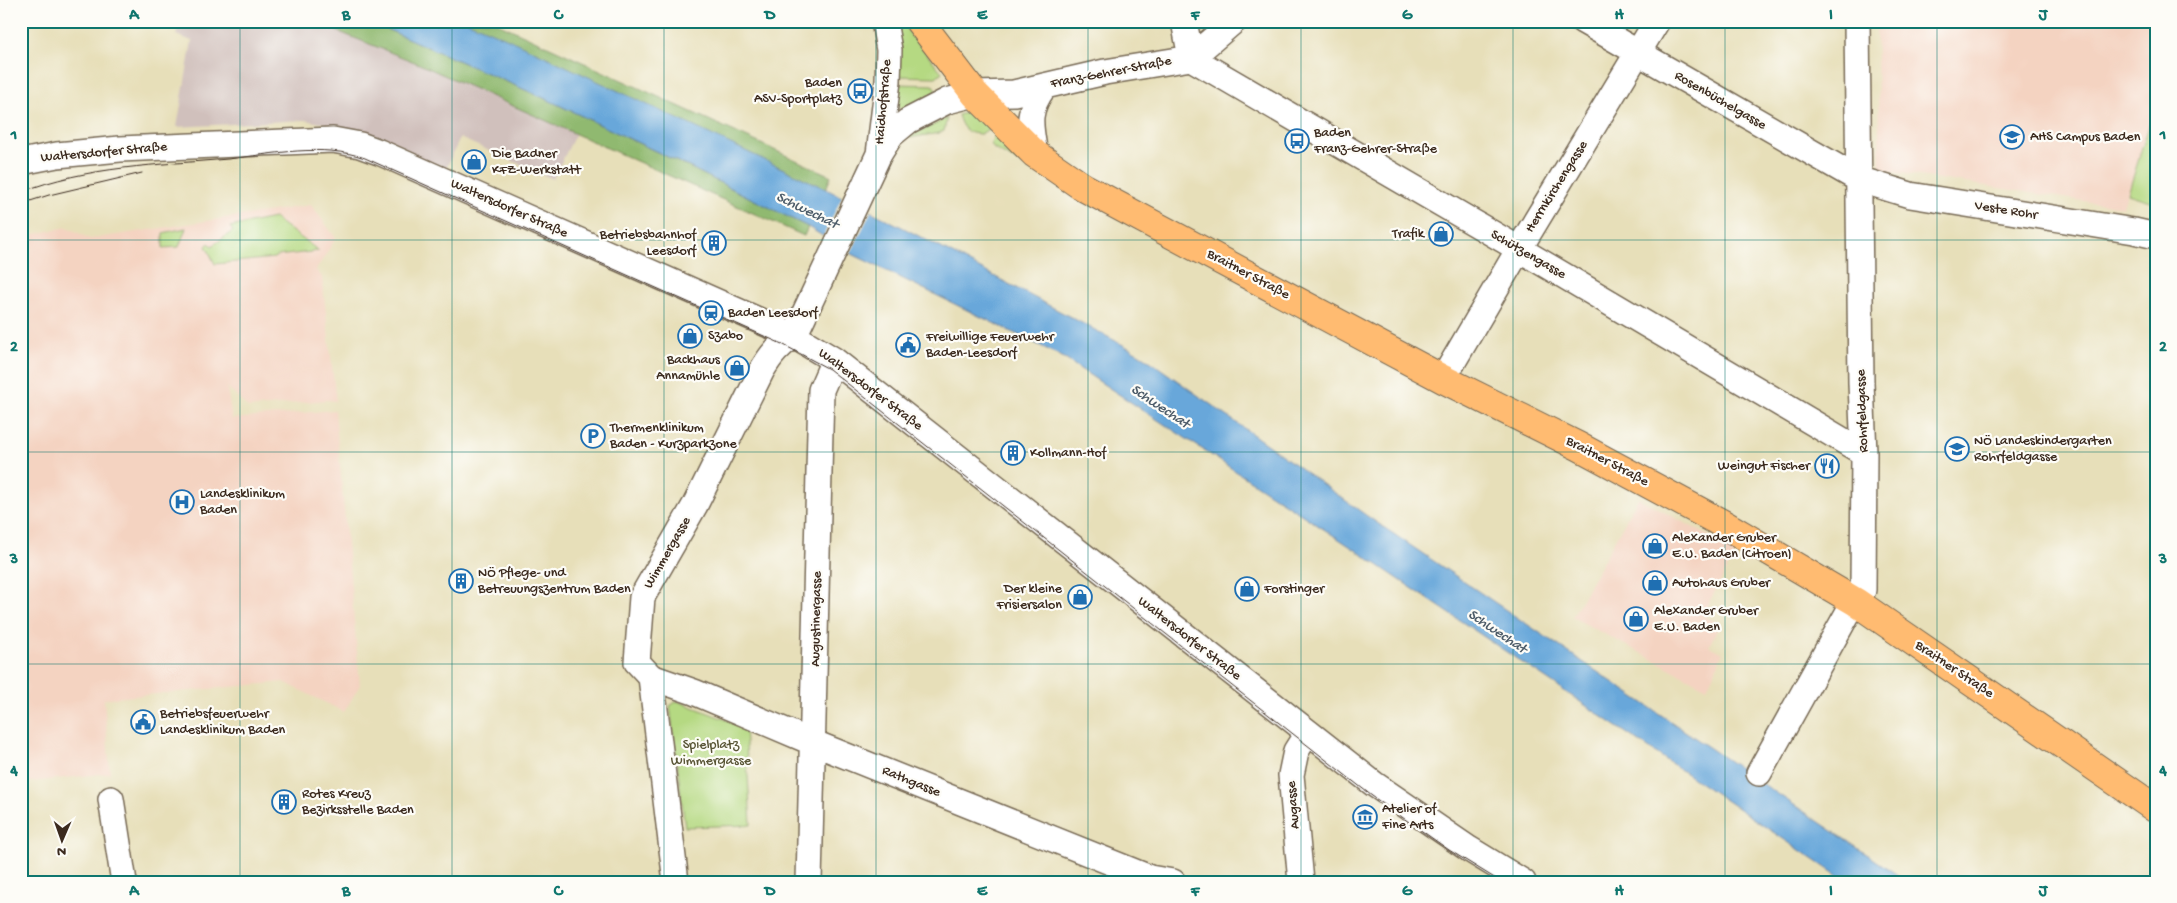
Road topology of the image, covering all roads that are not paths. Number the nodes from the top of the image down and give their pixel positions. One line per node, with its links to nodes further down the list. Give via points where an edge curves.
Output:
1 (884, 21): 12 (street, Haidhofstraße, via 889,50)
2 (919, 21): 11 (main road, Braitner Straße)
3 (1184, 21): 9 (street)
4 (1234, 21): 9 (street, Franz-Gehrer-Straße)
5 (1583, 21): 8 (street, Rosenbüchelgasse)
6 (1657, 21): 8 (street, Herrnkirchengasse)
7 (1857, 21): 15 (street, Rohrfeldgasse)
8 (1638, 54): 15 (street, Rosenbüchelgasse); 17 (street, Herrnkirchengasse)
9 (1191, 58): 10 (street, Franz-Gehrer-Straße); 17 (street, Schützengasse)
10 (1044, 86): 11 (street, Franz-Gehrer-Straße, via 1014,93); 13 (street, via 1030,112)
11 (975, 94): 12 (street, Franz-Gehrer-Straße, via 947,101 908,121 892,135); 13 (main road, Braitner Straße)
12 (880, 154): 18 (street)
13 (1035, 154): 20 (main road, Braitner Straße, via 1083,187)
14 (21, 162): 18 (street, Waltersdorfer Straße, via 120,149 347,142 379,152)
15 (1858, 179): 16 (street, Veste Rohr, via 1910,195); 21 (street, Rohrfeldgasse)
16 (2156, 236)
17 (1519, 249): 20 (street, Herrnkirchengasse); 21 (street, Schützengasse)
18 (794, 336): 19 (street, Waltersdorfer Straße); 23 (street, Wimmergasse, via 777,349 762,370 691,512 642,597 637,662)
19 (834, 360): 24 (street, Waltersdorfer Straße); 25 (street, Augustinergasse, via 821,390)
20 (1443, 378): 22 (main road, Braitner Straße, via 1725,525)
21 (1864, 453): 22 (street, Rohrfeldgasse, via 1863,590)
22 (1856, 602): 26 (street, Rohrfeldgasse); 28 (main road, Braitner Straße)
23 (651, 677): 25 (street, Rathgasse); 30 (street, Wimmergasse)
24 (1308, 732): 33 (street, Augasse, via 1296,751 1291,775); 34 (street, Waltersdorfer Straße, via 1408,808)
25 (814, 743): 31 (street, Augustinergasse); 32 (street, Rathgasse, via 1150,878)
26 (1759, 773)
27 (111, 799): 29 (street)
28 (2156, 809)
29 (124, 882)
30 (676, 882)
31 (809, 882)
32 (1173, 882)
33 (1301, 882)
34 (1523, 882)

